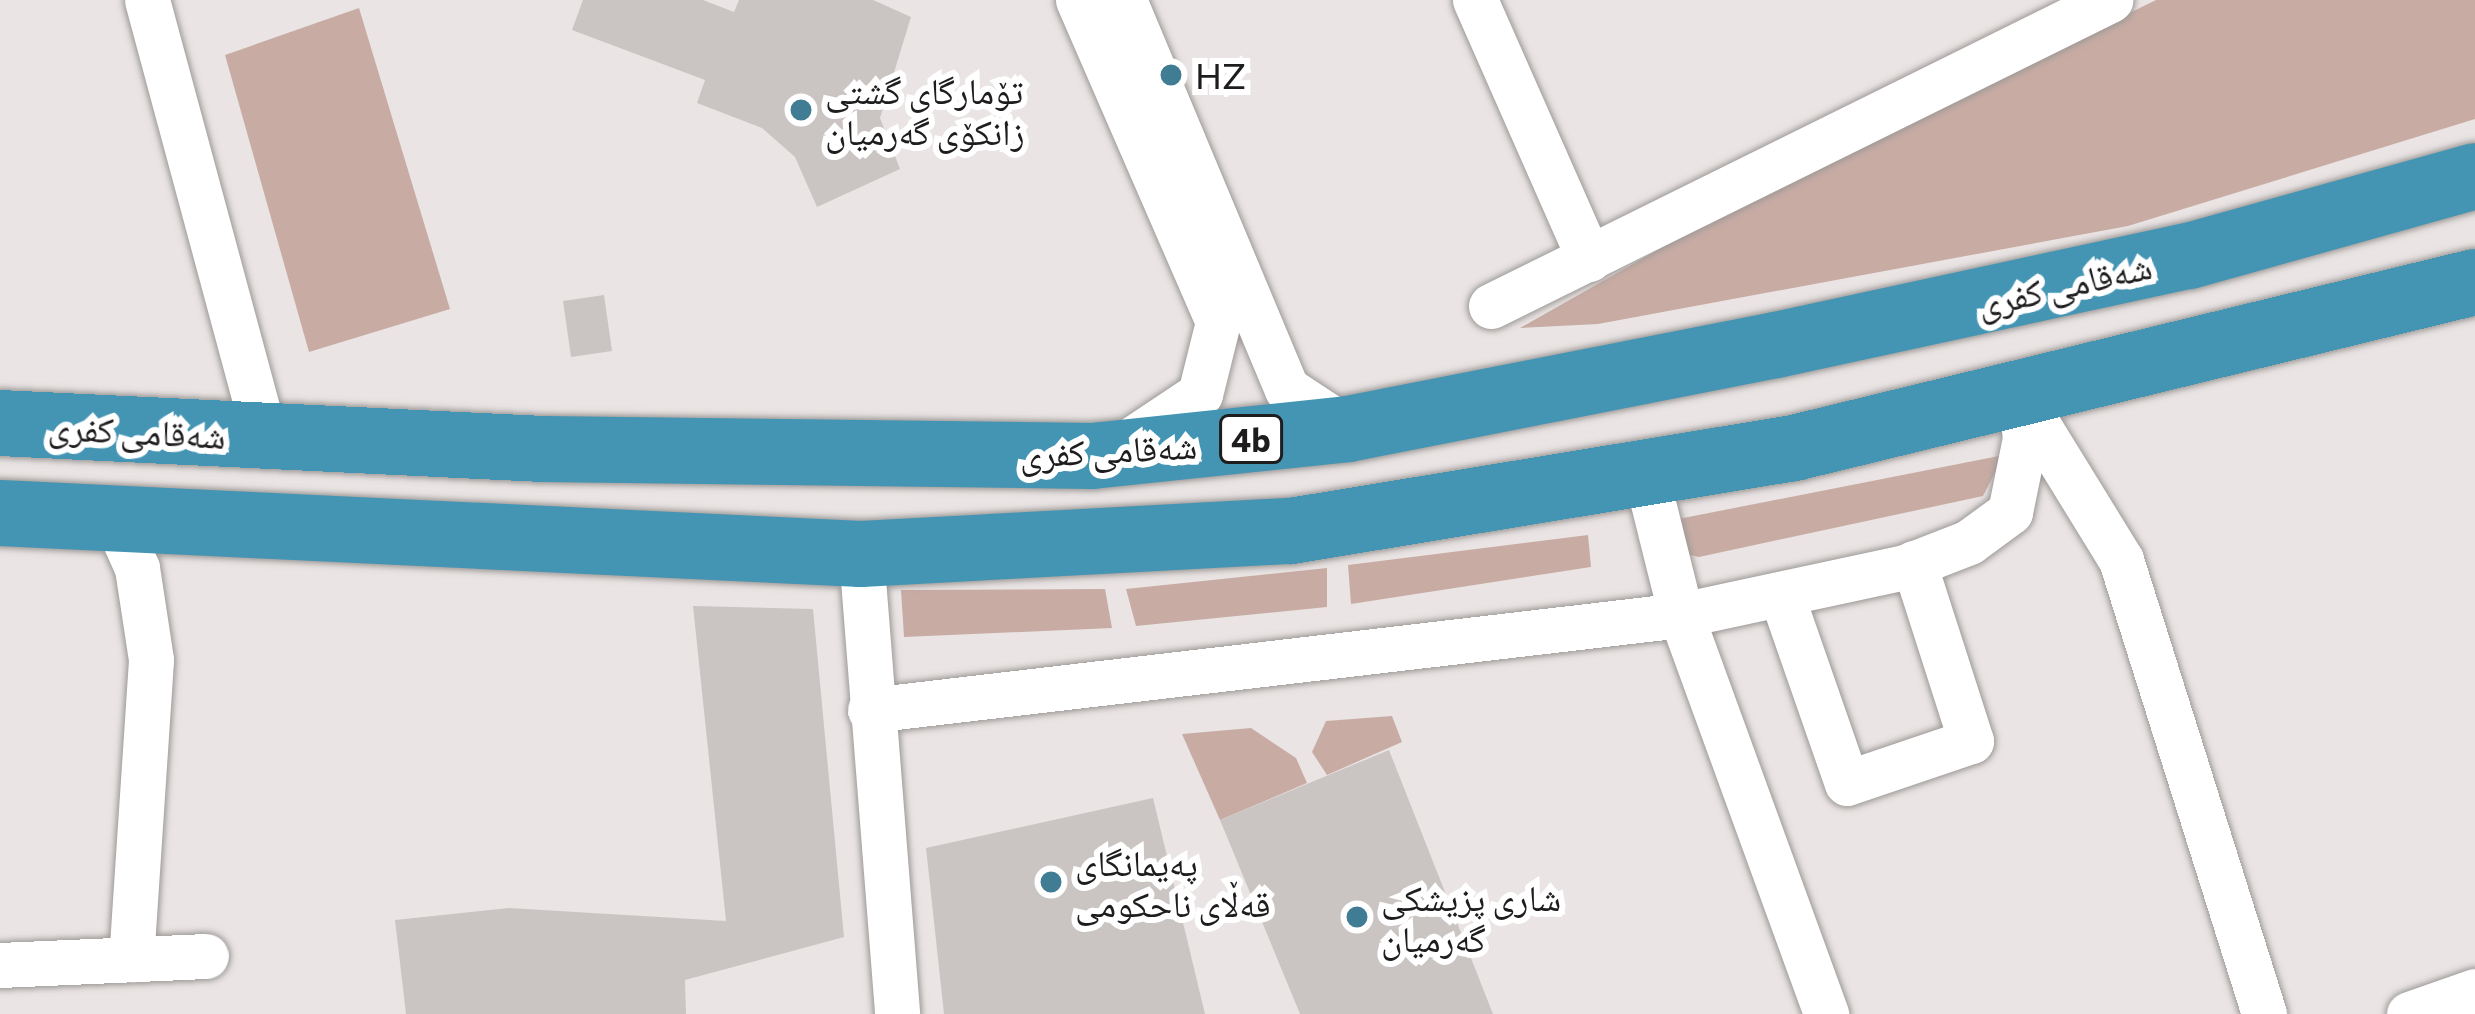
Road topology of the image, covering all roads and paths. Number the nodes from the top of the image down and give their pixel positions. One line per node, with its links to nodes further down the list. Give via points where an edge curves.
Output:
1 (147, 0): 14 (street)
2 (1078, 0): 16 (street, via 1218,322 1200,394)
3 (1124, 0): 13 (street, via 1287,389)
4 (1475, 0): 7 (street)
5 (2110, 0): 7 (street)
6 (2475, 176): 10 (highway, شەقامی کفری / 4b, via 2189,256)
7 (1588, 259): 9 (street)
8 (2475, 282): 11 (highway)
9 (1490, 306)
10 (1776, 345): 13 (highway, شەقامی کفری / 4b); 15 (highway)
11 (2020, 396): 15 (highway); 21 (street, via 2024,438 2010,512 1969,542); 31 (street, via 2121,560)
12 (0, 423): 14 (highway, شەقامی کفری / 4b)
13 (1348, 429): 16 (highway, شەقامی کفری / 4b)
14 (265, 437): 16 (highway, شەقامی کفری / 4b)
15 (1794, 448): 17 (highway)
16 (1092, 456)
17 (1646, 475): 20 (highway, via 1291,532); 23 (street)
18 (0, 513): 19 (highway)
19 (115, 519): 20 (highway); 26 (street, via 136,568 151,660)
20 (861, 554): 24 (street)
21 (1914, 563): 22 (street); 22 (street, via 1971,741 1847,783)
22 (1781, 594): 23 (street)
23 (1681, 615): 24 (street); 30 (street)
24 (870, 710): 29 (street)
25 (206, 956): 26 (street)
26 (131, 959): 27 (street)
27 (0, 965)
28 (2475, 991): 32 (street)
29 (896, 1014)
30 (1826, 1014)
31 (2264, 1014)
32 (2410, 1014)

